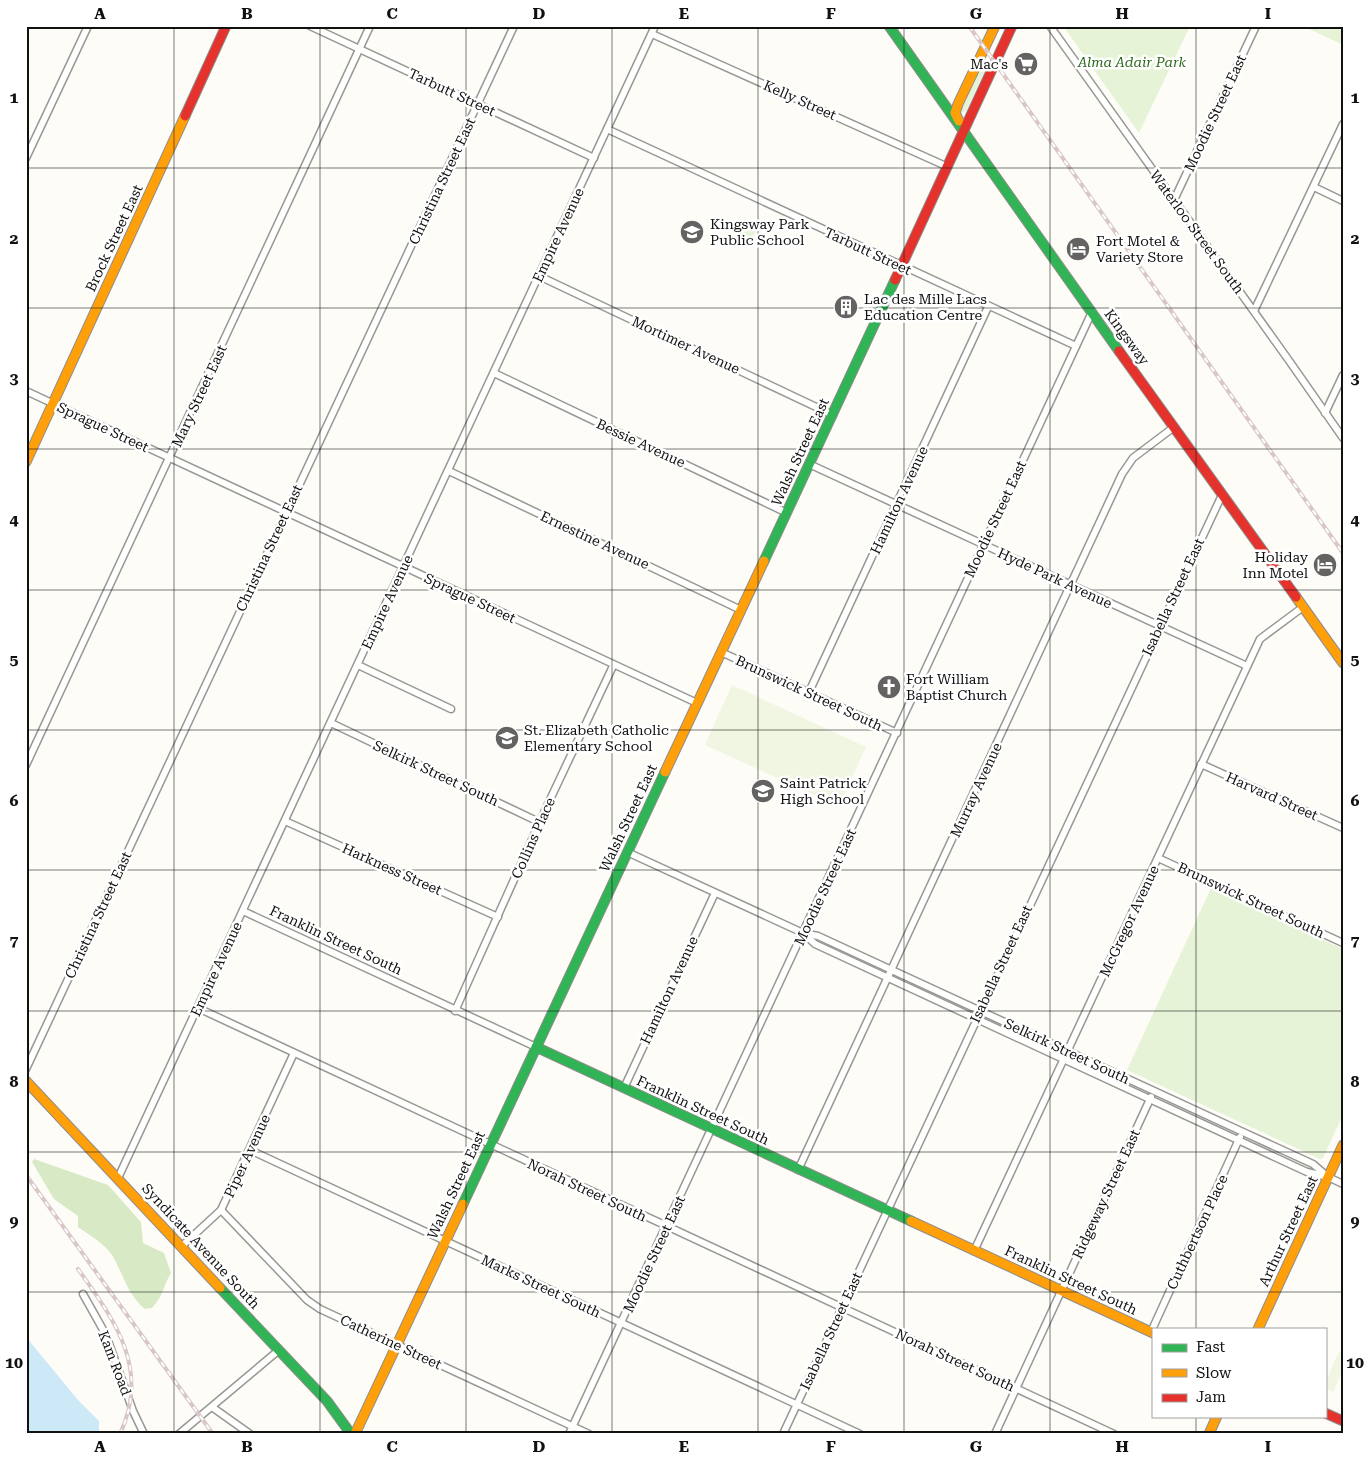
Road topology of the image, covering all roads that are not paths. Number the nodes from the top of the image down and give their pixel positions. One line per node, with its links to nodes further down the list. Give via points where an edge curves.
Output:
1 (88, 26): 18 (street)
2 (226, 26): 33 (street, Brock Street East)
3 (310, 26): 13 (street, Tarbutt Street)
4 (370, 26): 13 (street, Mary Street East)
5 (514, 26): 14 (street, Christina Street East)
6 (655, 26): 12 (street, Empire Avenue)
7 (889, 26): 17 (street, Kingsway)
8 (995, 26): 17 (street, via 955,113)
9 (1012, 26): 17 (street, Walsh Street East)
10 (1050, 26): 22 (street, Waterloo Street South)
11 (1256, 26): 22 (street, Moodie Street East)
12 (652, 34): 16 (street, Empire Avenue); 20 (street, Kelly Street)
13 (359, 49): 14 (street, Tarbutt Street); 38 (street, Mary Street East)
14 (478, 104): 19 (street, Tarbutt Street); 44 (street, Christina Street East)
15 (1343, 124): 21 (street)
16 (607, 129): 19 (street, Empire Avenue); 24 (street, Tarbutt Street)
17 (963, 133): 20 (street, Walsh Street East); 27 (street, Kingsway)
18 (26, 158)
19 (594, 158): 25 (street, Empire Avenue)
20 (948, 167): 24 (street, Walsh Street East)
21 (1314, 187): 23 (street); 28 (street)
22 (1174, 200): 28 (street, Waterloo Street South)
23 (1343, 201)
24 (902, 266): 26 (street, Tarbutt Street); 35 (street, Walsh Street East)
25 (539, 276): 30 (street, Empire Avenue); 35 (street, Mortimer Avenue)
26 (988, 307): 29 (street, Tarbutt Street); 43 (street, Hamilton Avenue)
27 (1092, 312): 29 (street, Moodie Street East); 36 (street, Kingsway)
28 (1254, 312): 34 (street, Waterloo Street South)
29 (1076, 346): 46 (street, Moodie Street East)
30 (494, 373): 41 (street, Empire Avenue); 45 (street, Bessie Avenue)
31 (1343, 375): 34 (street)
32 (26, 391): 33 (street, Sprague Street)
33 (53, 404): 38 (street, Sprague Street); 39 (street, Brock Street East)
34 (1325, 413): 37 (street, Waterloo Street South)
35 (833, 415): 40 (street, Walsh Street East)
36 (1174, 427): 42 (street, Kingsway); 48 (street, Murray Avenue, via 1127,466)
37 (1343, 438)
38 (170, 458): 44 (street, Sprague Street); 63 (street, Mary Street East)
39 (26, 462)
40 (810, 464): 43 (street, Hyde Park Avenue); 45 (street, Walsh Street East)
41 (449, 471): 47 (street, Empire Avenue); 50 (street, Ernestine Avenue)
42 (1222, 495): 49 (street, Kingsway); 51 (street, Isabella Street East)
43 (897, 506): 46 (street, Hyde Park Avenue); 57 (street, Hamilton Avenue)
44 (286, 513): 47 (street, Sprague Street); 84 (street, Christina Street East)
45 (787, 513): 50 (street, Walsh Street East)
46 (984, 545): 48 (street, Hyde Park Avenue); 61 (street, Moodie Street East)
47 (404, 567): 54 (street, Empire Avenue); 55 (street, Sprague Street)
48 (1072, 586): 51 (street, Hyde Park Avenue); 74 (street, Murray Avenue)
49 (1303, 607): 53 (street, Kingsway); 56 (street, McGregor Avenue, via 1260,639)
50 (741, 610): 52 (street, Walsh Street East)
51 (1159, 627): 56 (street, Hyde Park Avenue); 78 (street, Isabella Street East)
52 (721, 652): 57 (street, Brunswick Street South); 58 (street, Walsh Street East)
53 (1343, 663)
54 (358, 665): 59 (street); 60 (street, Empire Avenue)
55 (613, 666): 58 (street, Sprague Street); 65 (street, Collins Place)
56 (1247, 666): 62 (street, McGregor Avenue)
57 (809, 692): 61 (street, Brunswick Street South)
58 (697, 703): 67 (street, Walsh Street East)
59 (451, 710)
60 (331, 723): 64 (street, Empire Avenue); 65 (street, Selkirk Street South)
61 (896, 733): 72 (street, Moodie Street East)
62 (1201, 764): 66 (street, Harvard Street); 68 (street, McGregor Avenue)
63 (26, 765)
64 (285, 821): 70 (street, Empire Avenue); 71 (street, Harkness Street)
65 (540, 823): 71 (street, Collins Place)
66 (1343, 828)
67 (627, 852): 69 (street, Selkirk Street South); 80 (street, Walsh Street East)
68 (1158, 858): 73 (street, Brunswick Street South); 81 (street, McGregor Avenue)
69 (715, 893): 72 (street, Selkirk Street South); 86 (street, Hamilton Avenue)
70 (243, 911): 76 (street, Empire Avenue); 77 (street, Franklin Street South)
71 (498, 918): 77 (street, Collins Place)
72 (803, 933): 74 (street, Selkirk Street South, via 818,936); 75 (street, Selkirk Street South, via 815,944); 89 (street, Moodie Street East)
73 (1343, 943)
74 (892, 970): 75 (street, Murray Avenue); 78 (street, Selkirk Street South)
75 (888, 977): 79 (street, Selkirk Street South); 95 (street, Murray Avenue)
76 (198, 1008): 82 (street, Norah Street South); 97 (street, Empire Avenue)
77 (455, 1011): 80 (street, Franklin Street South)
78 (979, 1011): 79 (street, Isabella Street East); 81 (street, Selkirk Street South)
79 (976, 1018): 83 (street, Selkirk Street South); 100 (street, Isabella Street East)
80 (536, 1047): 86 (street, Franklin Street South); 92 (street, Walsh Street East)
81 (1068, 1051): 83 (street, McGregor Avenue); 87 (street, Selkirk Street South)
82 (294, 1053): 92 (street, Norah Street South); 94 (street, Piper Avenue)
83 (1064, 1059): 88 (street, Selkirk Street South); 104 (street, McGregor Avenue)
84 (26, 1069)
85 (26, 1082): 97 (street, Syndicate Avenue South)
86 (624, 1088): 89 (street, Franklin Street South)
87 (1154, 1091): 88 (street, Ridgeway Street East); 90 (street, Selkirk Street South)
88 (1150, 1099): 91 (street, Selkirk Street South); 105 (street, Ridgeway Street East)
89 (711, 1130): 95 (street, Franklin Street South); 101 (street, Moodie Street East)
90 (1242, 1132): 91 (street, Cuthbertson Place); 96 (street, Selkirk Street South, via 1313,1164)
91 (1239, 1140): 96 (street, Selkirk Street South, via 1307,1172); 109 (street, Cuthbertson Place)
92 (491, 1144): 101 (street, Norah Street South); 102 (street, Walsh Street East)
93 (1343, 1145): 96 (street, Arthur Street East)
94 (250, 1150): 99 (street, Piper Avenue); 102 (street, Marks Street South)
95 (798, 1170): 100 (street, Franklin Street South)
96 (1328, 1177): 98 (street, Selkirk Street South); 110 (street, Arthur Street East)
97 (118, 1178): 103 (street, Syndicate Avenue South)
98 (1343, 1184)
99 (222, 1210): 103 (street, Piper Avenue); 112 (street, Catherine Street, via 307,1300)
100 (887, 1211): 104 (street, Franklin Street South); 107 (street, Isabella Street East)
101 (666, 1227): 107 (street, Norah Street South); 108 (street, Moodie Street East)
102 (445, 1242): 108 (street, Marks Street South); 112 (street, Walsh Street East)
103 (182, 1246): 113 (street, Syndicate Avenue South)
104 (974, 1251): 105 (street, Franklin Street South)
105 (1061, 1291): 111 (street, Franklin Street South); 114 (street, Ridgeway Street East)
106 (83, 1294): 121 (street, Kam Road, via 106,1336)
107 (841, 1308): 114 (street, Norah Street South); 115 (street, Isabella Street East)
108 (621, 1323): 115 (street, Marks Street South); 120 (street, Moodie Street East)
109 (1154, 1328)
110 (1258, 1328)
111 (1152, 1332)
112 (397, 1344): 120 (street, Catherine Street); 125 (street, Walsh Street East)
113 (279, 1350): 116 (street); 124 (street, Syndicate Avenue South, via 327,1401)
114 (1016, 1388): 130 (street, Ridgeway Street East); 131 (street, Norah Street South)
115 (797, 1405): 128 (street, Isabella Street East); 129 (street, Marks Street South)
116 (212, 1407): 122 (street); 123 (street)
117 (1326, 1413): 119 (street)
118 (1216, 1418): 132 (street)
119 (1343, 1421)
120 (573, 1426): 126 (street, Moodie Street East); 127 (street, Catherine Street)
121 (144, 1434)
122 (179, 1434)
123 (250, 1434)
124 (351, 1434)
125 (355, 1434)
126 (569, 1434)
127 (589, 1434)
128 (783, 1434)
129 (860, 1434)
130 (995, 1434)
131 (1114, 1434)
132 (1209, 1434)

